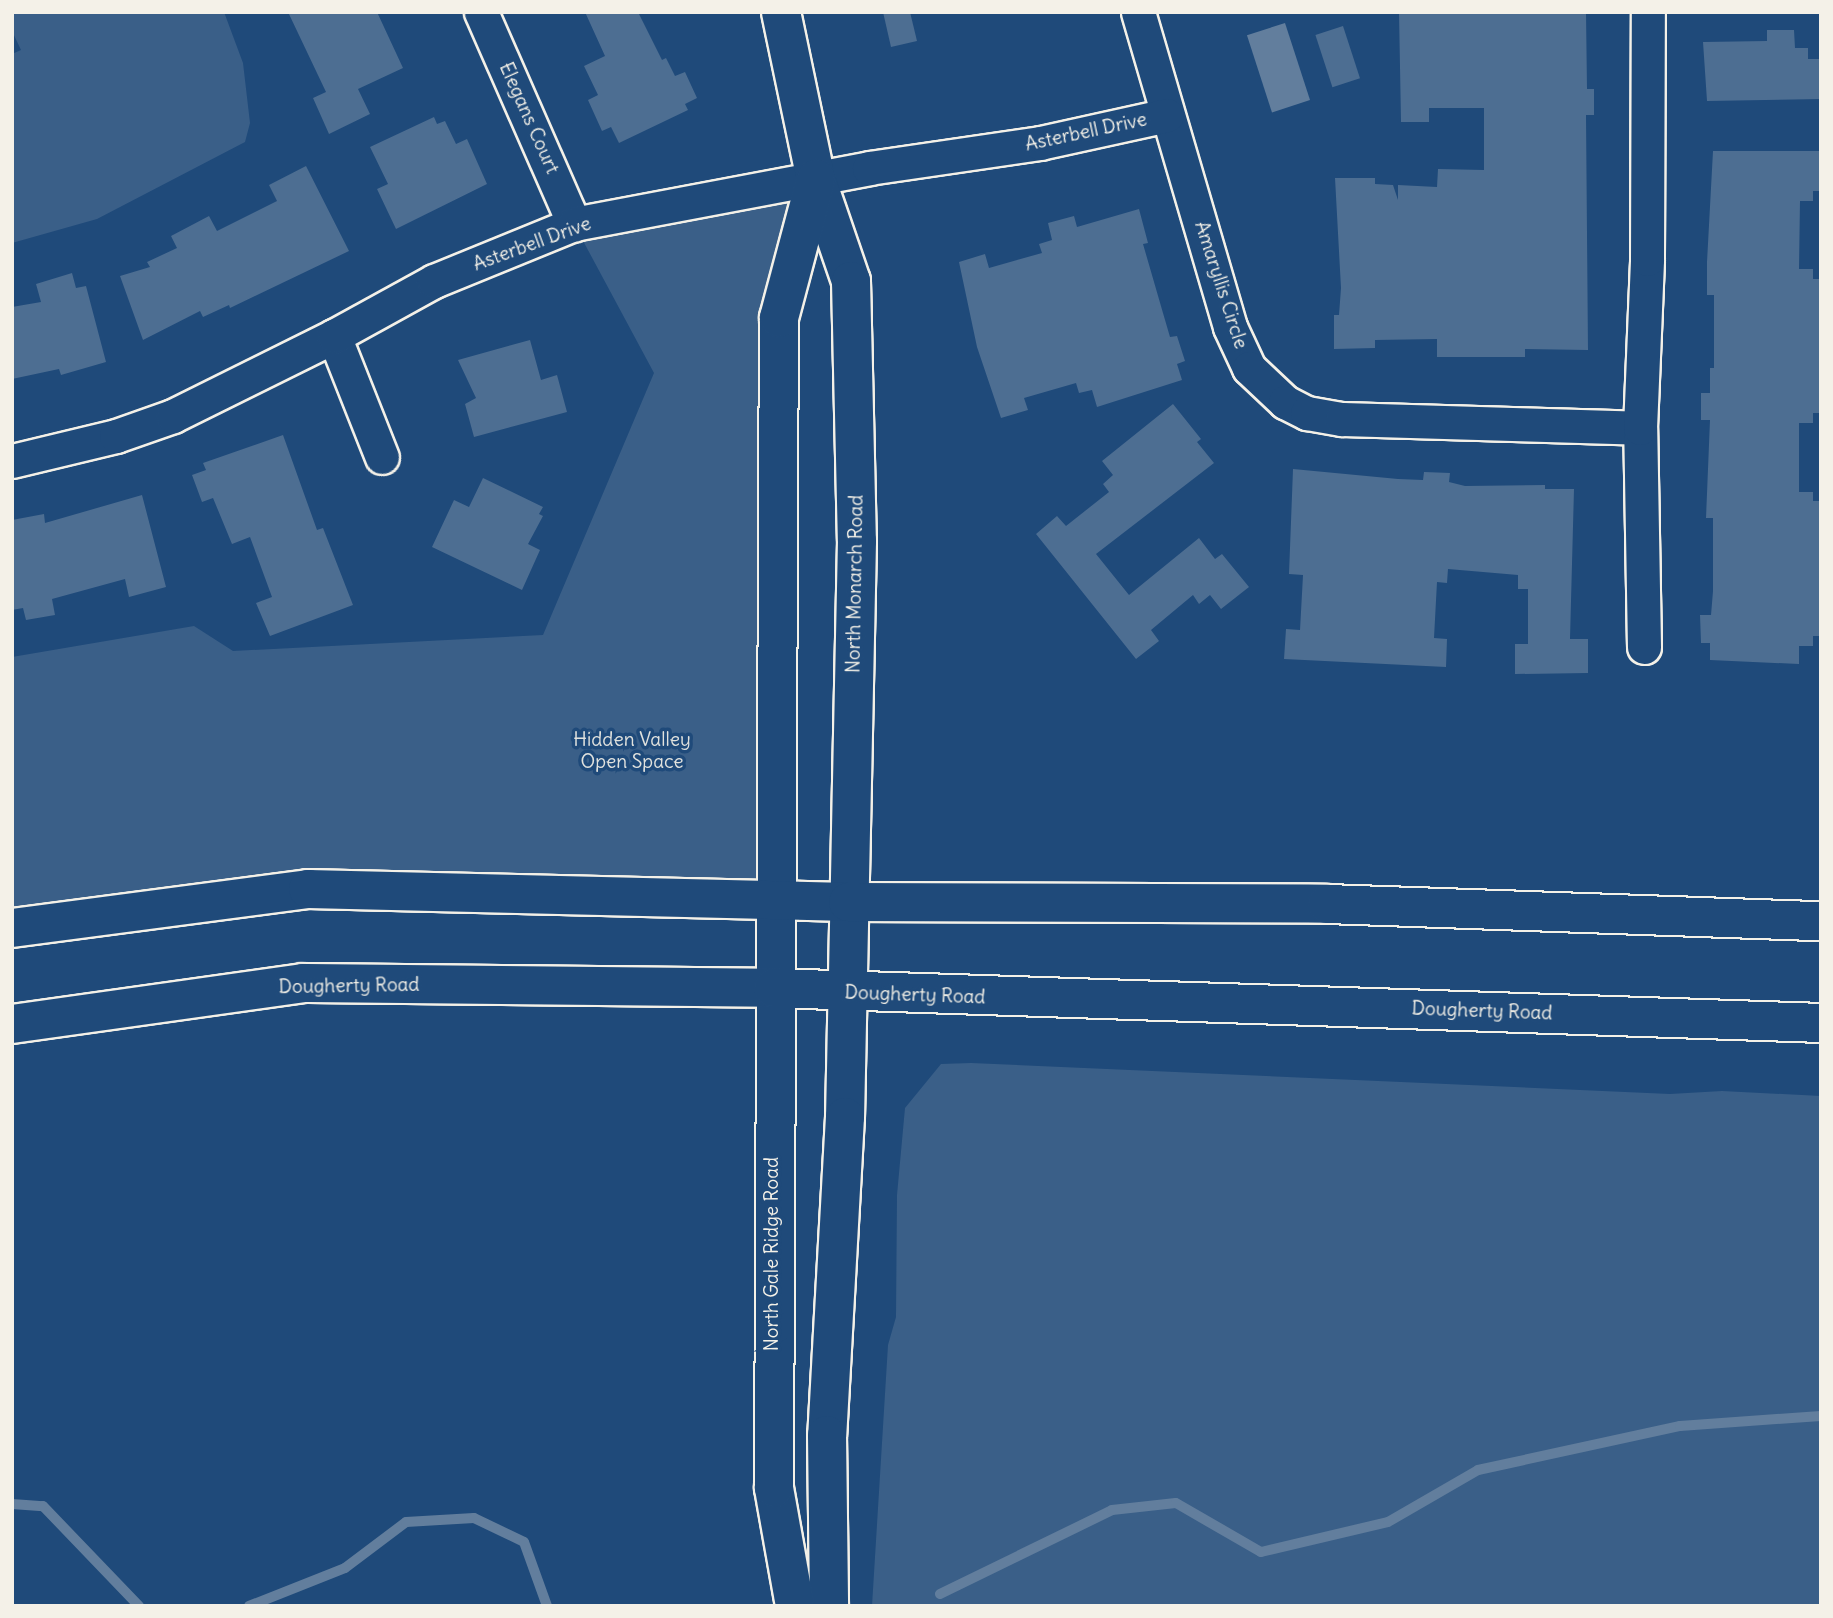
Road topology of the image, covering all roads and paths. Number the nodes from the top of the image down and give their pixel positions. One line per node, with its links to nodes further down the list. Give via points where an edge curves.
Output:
1 (481, 12): 7 (street, Elegans Court)
2 (782, 12): 6 (main road, North Monarch Road)
3 (1138, 12): 5 (street, Amaryllis Circle)
4 (1648, 12): 9 (street, via 1647,272)
5 (1167, 115): 6 (street, Asterbell Drive, via 1040,143); 9 (street, Amaryllis Circle, via 1230,327 1249,368 1285,402 1307,413 1342,419)
6 (816, 179): 7 (street, Asterbell Drive); 13 (main road, North Monarch Road, via 779,318); 14 (main road, North Monarch Road, via 851,281 857,541)
7 (574, 224): 8 (street, Asterbell Drive, via 434,281)
8 (334, 336): 10 (street); 11 (street, Asterbell Drive, via 173,416 116,436)
9 (1640, 428): 12 (street)
10 (382, 457)
11 (12, 461)
12 (1644, 648)
13 (779, 900): 14 (main road); 16 (main road, via 308,889); 17 (main road, North Gale Ridge Road)
14 (848, 902): 15 (main road, via 1327,904); 18 (main road, North Monarch Road)
15 (1821, 921)
16 (12, 928)
17 (773, 988): 18 (main road, Dougherty Road); 20 (main road, Dougherty Road, via 303,983); 21 (main road, North Gale Ridge Road, via 774,1488)
18 (848, 994): 19 (main road, Dougherty Road); 22 (main road, via 827,1435)
19 (1821, 1023)
20 (12, 1024)
21 (795, 1606)
22 (829, 1606)

